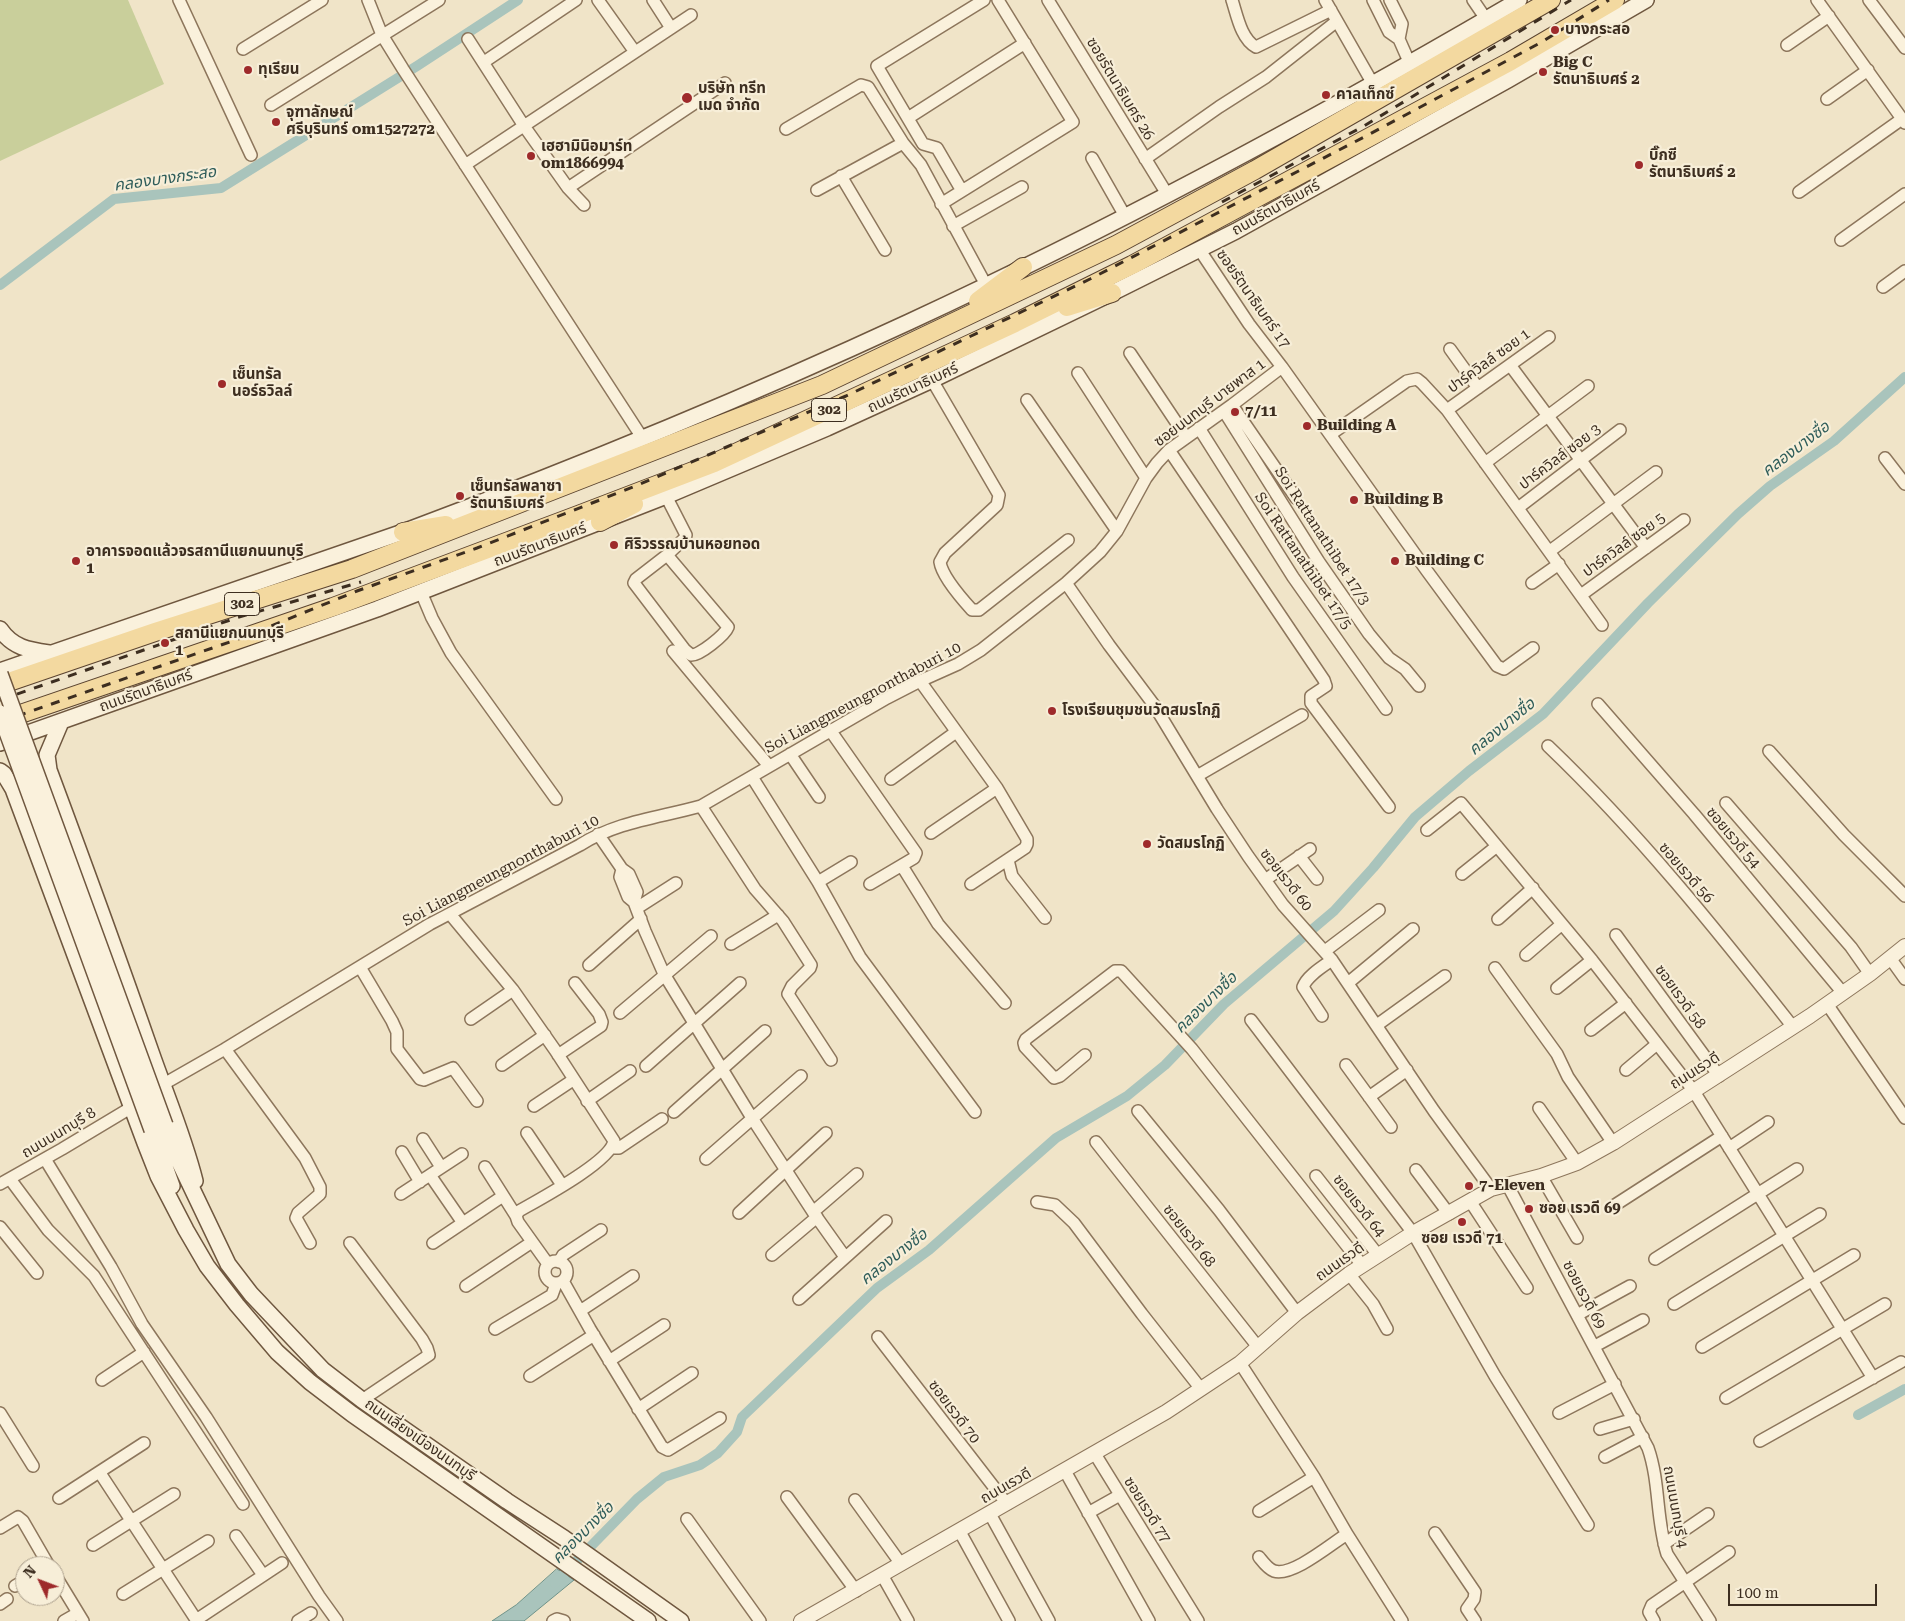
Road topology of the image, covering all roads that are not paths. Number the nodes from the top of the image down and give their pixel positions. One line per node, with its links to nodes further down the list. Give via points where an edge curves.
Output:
1 (179, 0): 47 (street)
2 (322, 0): 32 (street)
3 (368, 0): 27 (street)
4 (439, 0): 27 (street)
5 (576, 0): 35 (street)
6 (598, 0): 34 (street)
7 (652, 0): 26 (street)
8 (984, 0): 42 (street, via 877,66)
9 (998, 0): 30 (street)
10 (1048, 0): 49 (street, ซอยรัตนาธิเบศร์ 26)
11 (1232, 0): 21 (street, via 1243,32 1256,47)
12 (1373, 0): 29 (street, via 1389,32)
13 (1390, 0): 29 (street, via 1402,24)
14 (1473, 0): 24 (street)
15 (1519, 0): 24 (main road, 302)
16 (1551, 0): 71 (main road, 302, via 1116,245)
17 (1614, 0): 72 (main road, ถนนรัตนาธิเบศร์ / 302, via 1399,122 1132,265)
18 (1646, 0): 64 (main road, ถนนรัตนาธิเบศร์ / 302, via 1515,76)
19 (1817, 0): 23 (street)
20 (1869, 0): 33 (street)
21 (1328, 5): 25 (street)
22 (691, 15): 26 (street)
23 (1829, 16): 31 (street); 37 (street)
24 (1486, 20): 36 (main road, 302)
25 (1337, 21): 39 (street); 49 (street, via 1266,78)
26 (671, 28): 34 (street)
27 (382, 35): 41 (street); 50 (street)
28 (468, 39): 35 (street)
29 (1399, 39): 36 (street)
30 (1025, 44): 42 (street); 55 (street, via 1073,122)
31 (1787, 45)
32 (243, 48)
33 (1905, 48)
34 (635, 52): 44 (street)
35 (484, 62): 44 (street)
36 (1410, 64): 39 (main road, 302)
37 (1868, 70): 40 (street); 43 (street)
38 (725, 83): 53 (street)
39 (1373, 84): 57 (main road, 302)
40 (1827, 99)
41 (271, 105)
42 (908, 118): 55 (street, via 923,144 937,148)
43 (1903, 121): 56 (street)
44 (524, 126): 50 (street); 53 (street)
45 (786, 129): 46 (street, via 865,85)
46 (903, 143): 51 (street); 59 (street, via 921,165)
47 (252, 155)
48 (1092, 158): 61 (street)
49 (1145, 159): 57 (street, ซอยรัตนาธิเบศร์ 26)
50 (466, 165): 90 (street)
51 (841, 176): 54 (street); 65 (street)
52 (1022, 186): 62 (street)
53 (568, 188): 60 (street)
54 (817, 190)
55 (962, 191): 59 (street)
56 (1798, 192)
57 (1167, 194): 61 (main road, 302)
58 (1905, 194): 63 (street)
59 (941, 204): 62 (street)
60 (584, 205)
61 (1125, 216): 66 (main road, 302)
62 (954, 226): 68 (street)
63 (1841, 240)
64 (1199, 249): 70 (main road, ถนนรัตนาธิเบศร์ / 302); 77 (street, ซอยรัตนาธิเบศร์ 17)
65 (885, 250)
66 (1023, 267): 68 (main road, 302); 71 (main road)
67 (1905, 272): 69 (street)
68 (986, 285): 90 (main road, 302, via 826,360)
69 (1883, 287)
70 (1112, 293): 72 (main road); 79 (main road, ถนนรัตนาธิเบศร์ / 302)
71 (947, 324): 103 (main road, 302, via 822,384)
72 (1014, 324): 94 (main road, ถนนรัตนาธิเบศร์ / 302)
73 (1549, 337): 76 (street, ปาร์ควิลล์ ซอย 1)
74 (1450, 349): 81 (street)
75 (1130, 353): 89 (street)
76 (1510, 365): 81 (street, ปาร์ควิลล์ ซอย 1); 85 (street)
77 (1282, 367): 83 (street, ซอยนนทบุรี บายพาส 1); 88 (street, ซอยรัตนาธิเบศร์ 17)
78 (1078, 373): 97 (street)
79 (932, 380): 99 (main road, ถนนรัตนาธิเบศร์ / 302); 108 (street, via 999,495 997,505 945,553 940,562 942,570 972,610 979,610)
80 (1588, 386): 85 (street)
81 (1478, 388): 84 (street, ปาร์ควิลล์ ซอย 1)
82 (1027, 400): 106 (street)
83 (1228, 408): 86 (street, ซอยนนทบุรี บายพาส 1); 100 (street); 125 (street, Soi Rattanathibet 17/3, via 1319,562 1369,634)
84 (1446, 410): 88 (street, via 1422,382 1417,379 1407,381); 95 (street)
85 (1549, 416): 93 (street); 95 (street)
86 (1199, 428): 89 (street, ซอยนนทบุรี บายพาส 1); 127 (street, Soi Rattanathibet 17/5, via 1293,577)
87 (1620, 430): 93 (street, ปาร์ควิลล์ ซอย 3)
88 (1331, 434): 119 (street, ซอยรัตนาธิเบศร์ 17, via 1497,666 1504,670)
89 (1186, 437): 91 (street, ซอยนนทบุรี บายพาส 1)
90 (644, 439): 107 (main road, 302)
91 (1169, 450): 97 (street, ซอยนนทบุรี บายพาส 1); 150 (street, via 1324,680 1326,686 1311,696 1311,703)
92 (1885, 458): 98 (street)
93 (1581, 460): 101 (street); 102 (street, ปาร์ควิลล์ ซอย 3)
94 (714, 463): 105 (main road); 130 (main road, ถนนรัตนาธิเบศร์ / 302, via 333,607)
95 (1485, 464): 102 (street)
96 (1656, 472): 101 (street)
97 (1146, 478): 106 (street, ซอยนนทบุรี บายพาส 1)
98 (1905, 484)
99 (666, 496): 105 (main road, ถนนรัตนาธิเบศร์ / 302); 111 (street, via 686,535)
100 (1296, 498)
101 (1614, 504): 109 (street); 110 (street)
102 (1518, 508): 110 (street)
103 (483, 519): 107 (main road); 124 (main road, 302, via 352,569)
104 (1684, 520): 109 (street, ปาร์ควิลล์ ซอย 5)
105 (600, 522): 115 (main road, ถนนรัตนาธิเบศร์ / 302)
106 (1117, 531): 113 (street, ซอยนนทบุรี บายพาส 1, via 1100,552)
107 (403, 532): 121 (main road, 302)
108 (1068, 540)
109 (1646, 548): 116 (street, ปาร์ควิลล์ ซอย 5)
110 (1550, 552): 112 (street)
111 (666, 555): 111 (street, via 634,583 688,654 697,655 728,627)
112 (1559, 564): 114 (street); 116 (street)
113 (1066, 583): 123 (street, Soi Liangmeungnonthaburi 10, via 972,656); 141 (street, ซอยเรวดี 60, via 1154,705)
114 (1532, 583)
115 (422, 592): 131 (main road, ถนนรัตนาธิเบศร์ / 302); 147 (street, via 451,653)
116 (1581, 595): 117 (street)
117 (1602, 625)
118 (0, 629): 121 (main road, via 14,645)
119 (1533, 648)
120 (673, 651): 138 (street)
121 (54, 654): 122 (main road, 302)
122 (0, 673): 242 (main road, bridge)
123 (920, 681): 132 (street, Soi Liangmeungnonthaburi 10); 133 (street)
124 (0, 686)
125 (1419, 686)
126 (1598, 704): 197 (street, ซอยเรวดี 54)
127 (1386, 709)
128 (0, 713): 242 (main road, bridge)
129 (1302, 715): 141 (street)
130 (0, 721)
131 (61, 722): 134 (main road, ถนนรัตนาธิเบศร์ / 302); 139 (main road, via 47,755)
132 (830, 730): 137 (street, Soi Liangmeungnonthaburi 10); 159 (street, via 916,853)
133 (956, 732): 143 (street); 144 (street)
134 (0, 742)
135 (1548, 746): 207 (street, ซอยเรวดี 56, via 1692,900)
136 (1769, 751): 168 (street, via 1844,835)
137 (790, 754): 138 (street, Soi Liangmeungnonthaburi 10); 146 (street)
138 (769, 766): 142 (street, Soi Liangmeungnonthaburi 10)
139 (48, 770): 145 (main road, via 35,761 18,766 12,775); 226 (main road, via 104,917)
140 (0, 772): 145 (main road)
141 (1197, 776): 162 (street, ซอยเรวดี 60)
142 (752, 777): 149 (street, Soi Liangmeungnonthaburi 10); 163 (street)
143 (891, 779)
144 (997, 788): 152 (street); 157 (street, via 1027,842 1025,848)
145 (13, 789): 232 (main road)
146 (819, 797)
147 (556, 798)
148 (1726, 803): 189 (street, via 1851,947)
149 (701, 806): 153 (street, Soi Liangmeungnonthaburi 10, via 628,823); 172 (street, via 756,889)
150 (1389, 806)
151 (1427, 830): 154 (street, via 1461,803)
152 (931, 833)
153 (598, 834): 169 (street, via 629,874 637,892); 171 (street, Soi Liangmeungnonthaburi 10)
154 (1497, 846): 160 (street); 167 (street)
155 (1310, 849): 156 (street)
156 (1299, 856): 161 (street); 162 (street)
157 (1008, 860): 166 (street); 173 (street, via 1012,876)
158 (851, 862): 163 (street)
159 (902, 866): 165 (street); 198 (street, via 938,924)
160 (1462, 874)
161 (1317, 879)
162 (1265, 880): 182 (street, ซอยเรวดี 60)
163 (818, 882): 236 (street, via 860,957)
164 (676, 883): 169 (street)
165 (870, 884)
166 (971, 884)
167 (1532, 888): 174 (street); 175 (street)
168 (1905, 896)
169 (637, 910): 185 (street); 188 (street)
170 (1379, 910): 182 (street)
171 (450, 914): 186 (street, Soi Liangmeungnonthaburi 10); 196 (street)
172 (778, 915): 179 (street); 215 (street, via 811,965 788,994)
173 (1045, 918)
174 (1498, 919)
175 (1562, 924): 181 (street); 184 (street)
176 (1413, 929): 194 (street)
177 (1616, 935): 224 (street, ซอยเรวดี 58)
178 (711, 936): 188 (street)
179 (731, 944)
180 (1905, 946): 183 (street, ถนนเรวดี)
181 (1526, 955)
182 (1328, 956): 194 (street, ซอยเรวดี 60); 202 (street, via 1303,988)
183 (1890, 958): 189 (street, ถนนเรวดี); 191 (street)
184 (1592, 960): 195 (street); 199 (street)
185 (589, 965)
186 (360, 967): 212 (street, Soi Liangmeungnonthaburi 10); 229 (street, via 397,1032 397,1049 420,1079 453,1068)
187 (1495, 968): 248 (street, via 1557,1054 1568,1077)
188 (664, 974): 201 (street); 205 (street)
189 (1870, 974): 197 (street, ถนนเรวดี)
190 (1445, 976): 206 (street)
191 (1905, 979)
192 (575, 983): 213 (street, via 602,1022 601,1026)
193 (740, 983): 205 (street)
194 (1348, 983): 206 (street, ซอยเรวดี 60)
195 (1557, 988)
196 (513, 990): 203 (street); 210 (street)
197 (1843, 993): 200 (street, ถนนเรวดี)
198 (1005, 1003)
199 (1626, 1003): 208 (street); 211 (street)
200 (1827, 1004): 207 (street, ถนนเรวดี); 238 (street)
201 (620, 1013)
202 (1322, 1016)
203 (471, 1019)
204 (1251, 1020): 287 (street)
205 (696, 1023): 218 (street); 219 (street)
206 (1378, 1026): 220 (street, ซอยเรวดี 60)
207 (1793, 1027): 224 (street, ถนนเรวดี)
208 (1592, 1030)
209 (765, 1031): 219 (street)
210 (545, 1035): 213 (street); 217 (street)
211 (1657, 1044): 221 (street); 227 (street)
212 (225, 1049): 226 (street, Soi Liangmeungnonthaburi 10); 293 (street, via 305,1158 320,1187 320,1194 296,1218)
213 (558, 1055): 225 (street)
214 (1085, 1055): 300 (street, via 1054,1078 1024,1043 1115,971 1123,972 1192,1049)
215 (831, 1060)
216 (1346, 1065): 228 (street)
217 (502, 1066)
218 (646, 1066)
219 (722, 1070): 235 (street); 237 (street)
220 (1407, 1070): 228 (street); 269 (street, ซอยเรวดี 60, via 1442,1124)
221 (1626, 1070)
222 (630, 1071): 230 (street)
223 (801, 1076): 237 (street)
224 (1719, 1076): 227 (street, ถนนเรวดี)
225 (573, 1080): 230 (street); 231 (street)
226 (162, 1085): 277 (main road, via 189,1155)
227 (1693, 1090): 245 (street); 248 (street, ถนนเรวดี)
228 (1369, 1097): 241 (street)
229 (477, 1101)
230 (587, 1101): 249 (street, via 614,1141)
231 (534, 1106)
232 (132, 1107): 253 (street, ถนนนนทบุรี 8); 285 (main road, via 158,1176)
233 (1539, 1108): 255 (street)
234 (1138, 1111): 313 (street)
235 (674, 1112)
236 (975, 1112)
237 (752, 1118): 254 (street); 258 (street)
238 (1905, 1118)
239 (662, 1119): 249 (street, via 619,1148)
240 (1768, 1122): 250 (street)
241 (1391, 1127)
242 (158, 1128): 277 (main road, via 174,1151); 285 (main road)
243 (527, 1133): 268 (street)
244 (826, 1133): 258 (street)
245 (1722, 1136): 250 (street); 275 (street)
246 (423, 1139): 256 (street)
247 (1096, 1142): 324 (street, ซอยเรวดี 68)
248 (1612, 1143): 255 (street, ถนนเรวดี)
249 (612, 1148): 268 (street)
250 (1729, 1148): 271 (street)
251 (402, 1152): 266 (street)
252 (462, 1154): 256 (street)
253 (45, 1159): 265 (street, ถนนนนทบุรี 8); 392 (street, via 142,1324)
254 (706, 1159)
255 (1577, 1163): 264 (street, ถนนเรวดี)
256 (442, 1167): 262 (street)
257 (485, 1167): 272 (street)
258 (786, 1169): 276 (street); 280 (street)
259 (1797, 1169): 271 (street)
260 (1416, 1170): 278 (street)
261 (857, 1174): 280 (street)
262 (430, 1175): 266 (street); 283 (street)
263 (1316, 1176): 296 (street, ซอยเรวดี 64)
264 (1541, 1176): 267 (street, ถนนเรวดี); 289 (street)
265 (5, 1182): 325 (street, via 94,1276)
266 (420, 1182): 270 (street)
267 (1507, 1184): 269 (street, ถนนเรวดี); 314 (street, ซอยเรวดี 69)
268 (562, 1185): 281 (street)
269 (1491, 1189): 273 (street, ถนนเรวดี)
270 (401, 1194)
271 (1758, 1194): 288 (street); 298 (street)
272 (503, 1196): 281 (street); 283 (street)
273 (1470, 1201): 278 (street, ถนนเรวดี); 308 (street)
274 (1037, 1202): 334 (street, via 1055,1205 1074,1222)
275 (1615, 1205)
276 (739, 1213)
277 (203, 1214): 336 (main road, ถนนเลี่ยงเมืองนนทบุรี, via 228,1264 251,1294 323,1370)
278 (1449, 1214): 287 (street, ถนนเรวดี)
279 (1820, 1214): 288 (street)
280 (815, 1215): 295 (street); 297 (street)
281 (516, 1216): 290 (street)
282 (886, 1221): 297 (street)
283 (463, 1223): 292 (street)
284 (0, 1227): 301 (street)
285 (186, 1230): 395 (main road, ถนนเลี่ยงเมืองนนทบุรี, via 207,1266 237,1305 277,1352 310,1382)
286 (601, 1230): 299 (street)
287 (1413, 1233): 296 (street, ถนนเรวดี); 365 (street, via 1495,1376)
288 (1784, 1236): 304 (street); 310 (street)
289 (1577, 1238)
290 (532, 1242): 299 (street); 306 (street)
291 (350, 1243): 336 (street, via 422,1339 428,1355)
292 (432, 1243)
293 (310, 1244)
294 (1854, 1254): 304 (street)
295 (772, 1255)
296 (1378, 1255): 300 (street, ถนนเรวดี)
297 (845, 1257): 309 (street)
298 (1655, 1259)
299 (554, 1263): 305 (street, via 567,1270 566,1278); 305 (street, via 544,1271 546,1278 552,1283)
300 (1362, 1265): 302 (street, ถนนเรวดี)
301 (37, 1273)
302 (1348, 1274): 313 (street, ถนนเรวดี); 318 (street, via 1373,1304)
303 (632, 1276): 312 (street)
304 (1812, 1280): 319 (street); 323 (street)
305 (560, 1282): 312 (street); 317 (street, via 552,1295)
306 (466, 1286)
307 (1630, 1286): 314 (street)
308 (1527, 1288)
309 (800, 1300)
310 (1674, 1304)
311 (1885, 1304): 319 (street)
312 (580, 1311): 320 (street)
313 (1297, 1313): 324 (street, ถนนเรวดี)
314 (1577, 1314): 322 (street, ซอยเรวดี 69)
315 (1644, 1320): 322 (street)
316 (664, 1325): 326 (street)
317 (495, 1329)
318 (1387, 1329)
319 (1843, 1330): 331 (street); 335 (street)
320 (594, 1335): 326 (street); 330 (street)
321 (878, 1337): 358 (street, ซอยเรวดี 70)
322 (1594, 1346): 333 (street, ซอยเรวดี 69)
323 (1702, 1346)
324 (1258, 1348): 328 (street, ถนนเรวดี)
325 (144, 1352): 332 (street); 357 (street)
326 (609, 1361): 337 (street)
327 (1901, 1362): 331 (street)
328 (1240, 1363): 334 (street, ถนนเรวดี); 351 (street)
329 (692, 1373): 337 (street)
330 (530, 1376)
331 (1873, 1378): 344 (street)
332 (102, 1380)
333 (1615, 1384): 339 (street); 341 (street, ซอยเรวดี 69)
334 (1201, 1389): 346 (street, ถนนเรวดี)
335 (1726, 1398)
336 (362, 1400): 396 (main road, ถนนเลี่ยงเมืองนนทบุรี)
337 (638, 1408): 340 (street, via 662,1447 668,1450)
338 (0, 1413): 348 (street)
339 (1559, 1413)
340 (720, 1418)
341 (1634, 1420): 342 (street); 343 (street, ถนนนนทบุรี 4)
342 (1600, 1429)
343 (1643, 1437): 347 (street); 372 (street, ถนนนนทบุรี 4, via 1650,1454)
344 (1760, 1441)
345 (144, 1444): 350 (street)
346 (1095, 1454): 349 (street, ถนนเรวดี); 353 (street, ซอยเรวดี 77)
347 (1606, 1457)
348 (33, 1466)
349 (1065, 1471): 358 (street, ถนนเรวดี); 360 (street)
350 (100, 1473): 354 (street); 364 (street)
351 (1314, 1478): 359 (street); 369 (street)
352 (174, 1494): 364 (street)
353 (1120, 1495): 360 (street); 403 (street, ซอยเรวดี 77)
354 (58, 1498)
355 (787, 1498): 383 (street)
356 (855, 1500): 378 (street)
357 (243, 1504)
358 (1007, 1504): 361 (street, ถนนเรวดี)
359 (1259, 1511)
360 (1088, 1513): 402 (street)
361 (990, 1514): 367 (street, ถนนเรวดี); 401 (street)
362 (1708, 1514): 372 (street)
363 (687, 1519): 397 (street)
364 (131, 1520): 373 (street); 379 (street)
365 (1588, 1525)
366 (0, 1528): 375 (street, via 18,1517)
367 (960, 1532): 378 (street, ถนนเรวดี); 400 (street)
368 (1436, 1533): 387 (street, via 1475,1592)
369 (1347, 1534): 376 (street, via 1296,1568 1276,1572); 404 (street)
370 (236, 1536): 380 (street)
371 (208, 1541): 379 (street)
372 (1664, 1544): 382 (street, ถนนนนทบุรี 4)
373 (92, 1545)
374 (1729, 1552): 382 (street)
375 (43, 1556)
376 (1259, 1557)
377 (282, 1563): 380 (street)
378 (901, 1564): 381 (street, ถนนเรวดี)
379 (163, 1570): 385 (street); 389 (street)
380 (263, 1575): 389 (street)
381 (882, 1575): 383 (street, ถนนเรวดี); 399 (street)
382 (1684, 1582): 405 (street, via 1652,1605 1649,1612); 406 (street, ถนนนนทบุรี 4)
383 (856, 1591): 398 (street, ถนนเรวดี)
384 (65, 1592): 388 (street)
385 (123, 1594)
386 (311, 1613): 391 (street)
387 (1471, 1615)
388 (80, 1617): 390 (street)
389 (193, 1619)
390 (64, 1621)
391 (298, 1621)
392 (337, 1621)
393 (553, 1621): 394 (street)
394 (564, 1621)
395 (648, 1621)
396 (681, 1621)
397 (760, 1621)
398 (801, 1621)
399 (908, 1621)
400 (1009, 1621)
401 (1049, 1621)
402 (1149, 1621)
403 (1198, 1621)
404 (1402, 1621)
405 (1654, 1621)
406 (1710, 1621)

